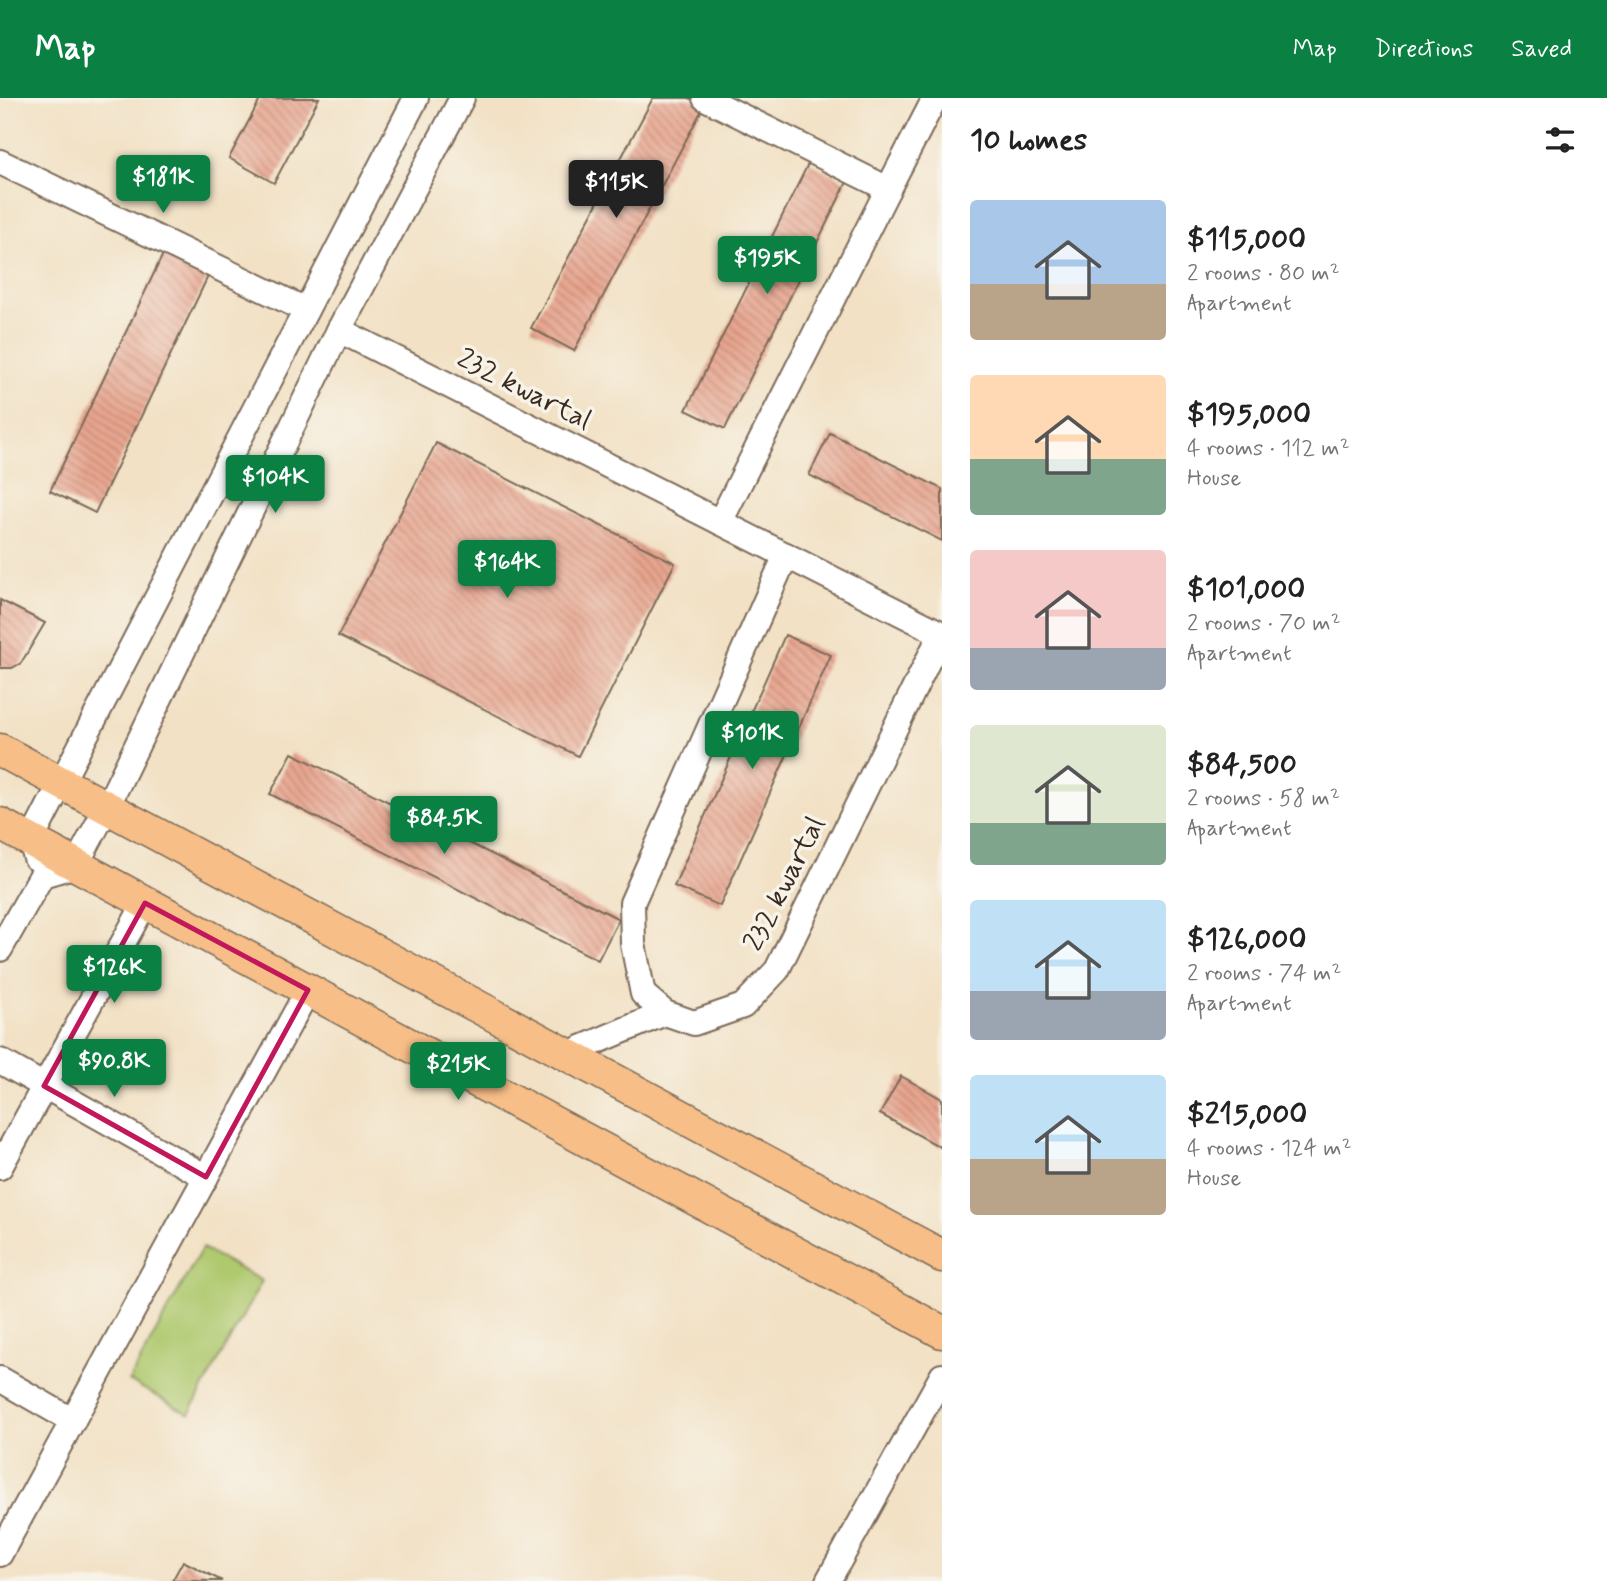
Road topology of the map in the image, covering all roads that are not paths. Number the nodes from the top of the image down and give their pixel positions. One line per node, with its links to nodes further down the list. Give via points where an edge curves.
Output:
1 (416, 98): 7 (street)
2 (462, 98): 8 (street)
3 (705, 98): 6 (street)
4 (935, 98): 6 (street)
5 (0, 162): 7 (street)
6 (888, 189): 9 (street)
7 (306, 310): 13 (street)
8 (340, 330): 9 (street, 232 kwartal); 14 (street)
9 (720, 522): 10 (street, 232 kwartal)
10 (786, 555): 11 (street, 232 kwartal); 22 (street, via 632,903 633,944 643,994)
11 (942, 634): 22 (street, 232 kwartal, via 777,970 743,1006 694,1023)
12 (0, 750): 13 (main road)
13 (62, 782): 14 (main road); 16 (street)
14 (107, 807): 17 (street); 23 (main road)
15 (0, 824): 16 (main road)
16 (31, 841): 17 (main road); 18 (street)
17 (76, 865): 18 (street); 19 (main road)
18 (41, 875): 20 (street)
19 (145, 903): 21 (main road); 25 (street)
20 (0, 950)
21 (307, 990): 27 (street); 29 (main road)
22 (665, 1013): 23 (street)
23 (567, 1054): 28 (main road)
24 (0, 1061): 25 (street)
25 (44, 1086): 26 (street); 27 (street)
26 (0, 1167)
27 (206, 1177): 32 (street)
28 (942, 1256)
29 (942, 1332)
30 (942, 1376): 35 (street)
31 (0, 1379): 32 (street)
32 (73, 1421): 33 (street)
33 (8, 1522): 34 (street)
34 (0, 1554)
35 (828, 1581)

